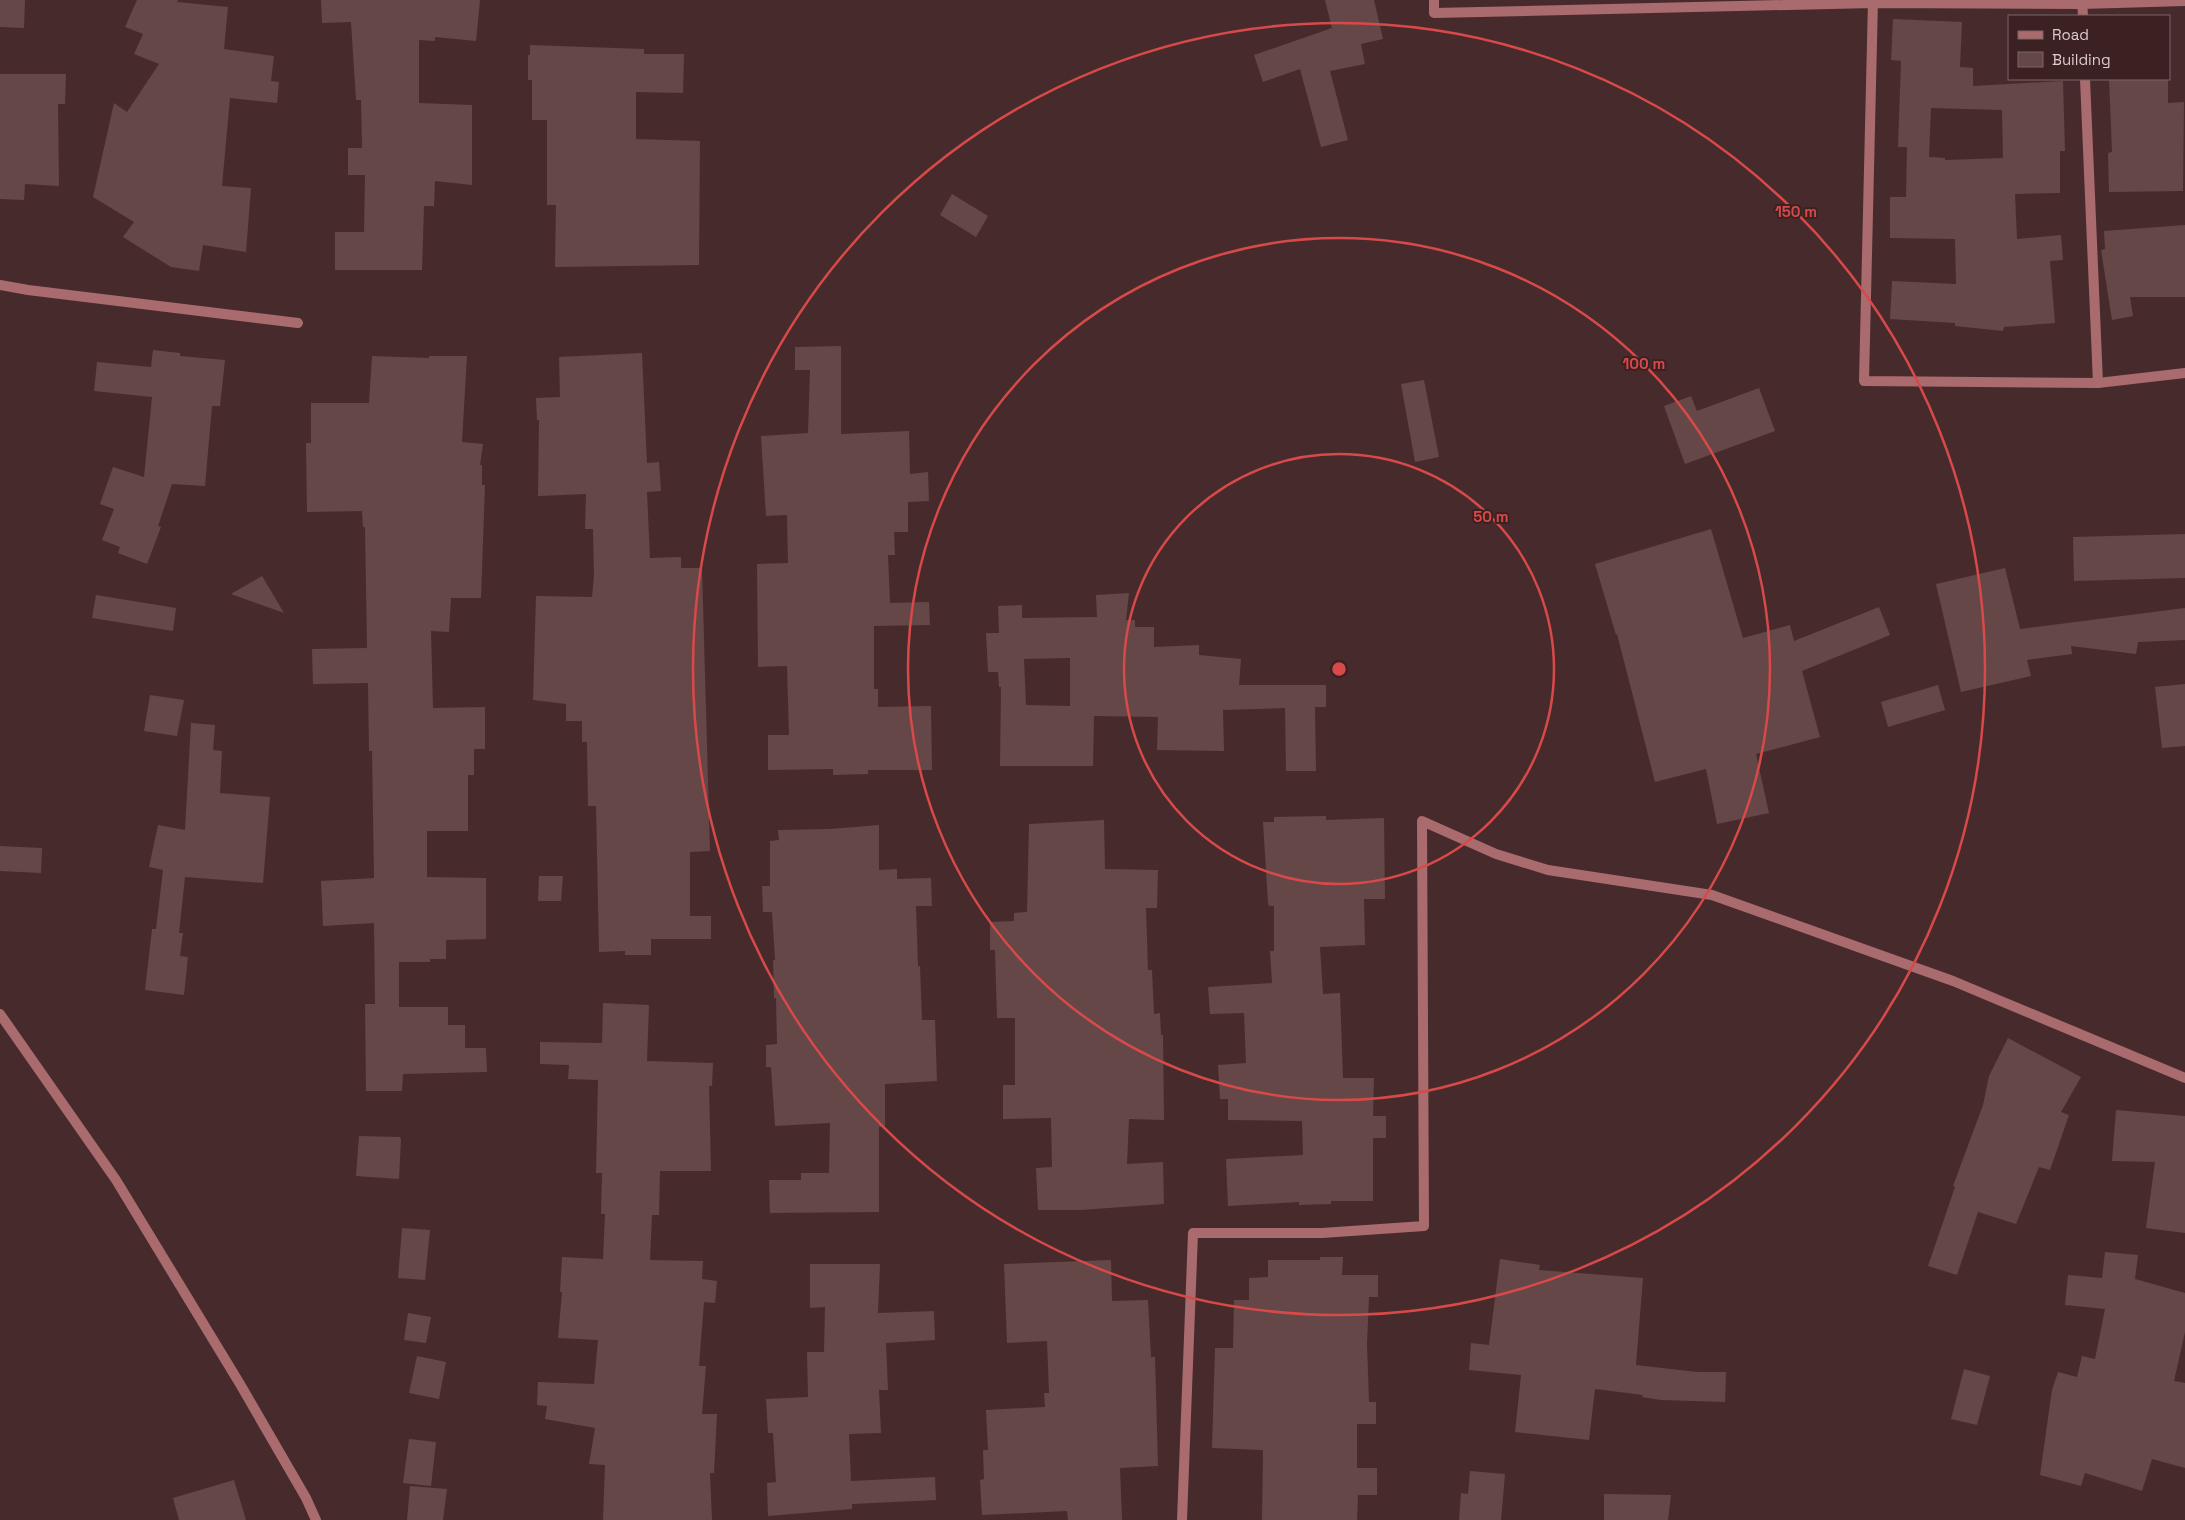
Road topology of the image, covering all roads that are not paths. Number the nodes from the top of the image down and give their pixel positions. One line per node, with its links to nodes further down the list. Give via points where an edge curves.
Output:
1 (1434, 0): 3 (street, via 1434,13)
2 (2185, 1): 4 (street)
3 (1873, 2): 4 (street); 10 (street, via 1864,381)
4 (2082, 2): 5 (street)
5 (2083, 15)
6 (2086, 80): 10 (street)
7 (0, 285): 8 (street)
8 (298, 323)
9 (2185, 373): 10 (street)
10 (2098, 384)
11 (0, 1014): 13 (street, via 116,1180 240,1384)
12 (2185, 1078): 14 (street, via 1953,981 1712,895 1548,870 1496,854 1422,821 1424,1226 1322,1232 1193,1233)
13 (316, 1520)
14 (1182, 1520)

